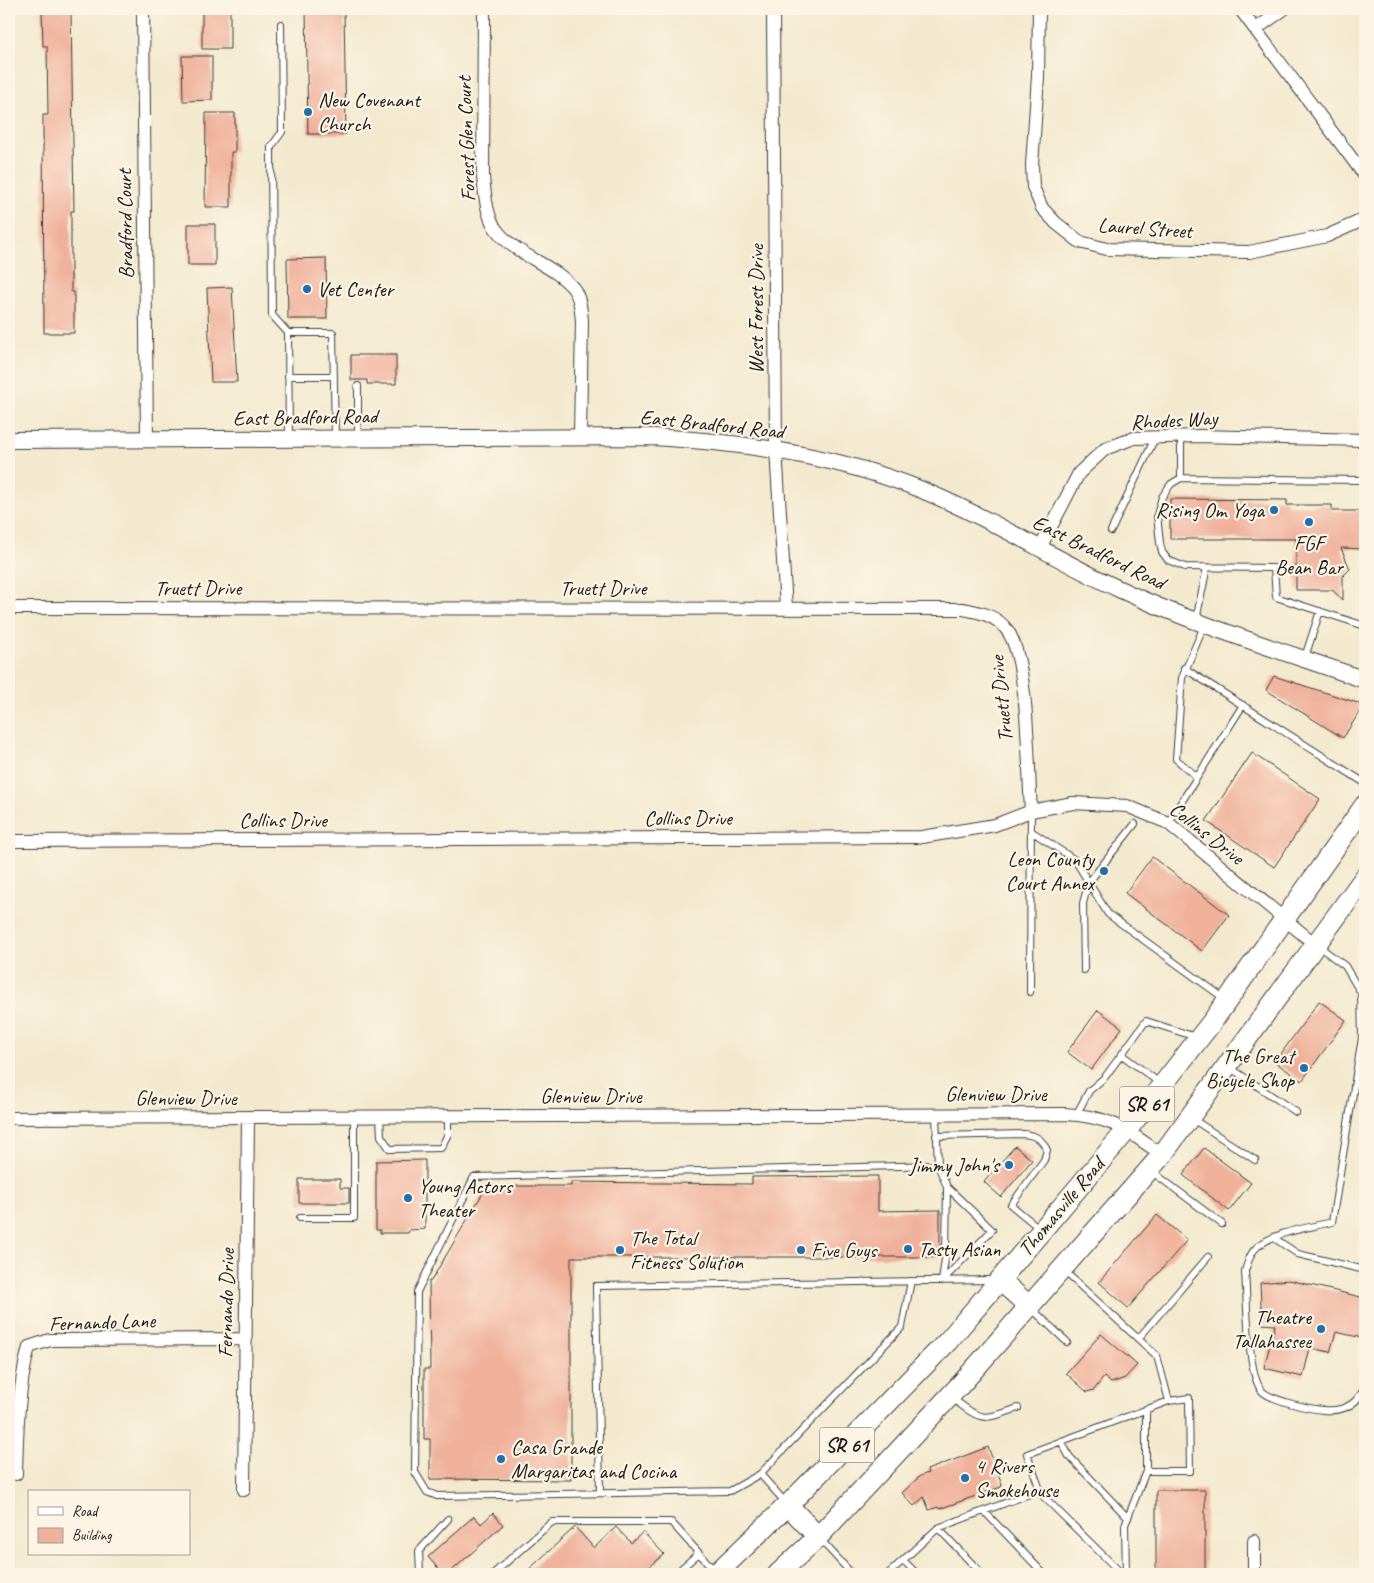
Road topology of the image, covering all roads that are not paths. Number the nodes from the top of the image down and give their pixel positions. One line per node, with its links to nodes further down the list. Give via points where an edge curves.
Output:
1 (143, 9): 22 (street, Bradford Court)
2 (484, 9): 15 (street, Forest Glen Court, via 483,177 487,204 496,229 508,242 563,279 574,289 580,302)
3 (774, 9): 24 (street, West Forest Drive)
4 (1039, 9): 10 (street, Laurel Street, via 1032,166 1034,187 1042,208 1080,242 1107,249 1249,252 1327,236)
5 (1240, 9): 8 (street)
6 (1284, 9): 8 (street)
7 (281, 24): 11 (lane, via 282,132 271,147 272,315)
8 (1256, 29): 9 (street)
9 (1365, 176)
10 (1365, 219)
11 (288, 333): 12 (lane); 13 (lane, via 333,333)
12 (288, 376): 13 (lane); 20 (lane)
13 (334, 376): 18 (lane)
14 (358, 386): 19 (lane)
15 (580, 436): 19 (street, East Bradford Road); 24 (street, East Bradford Road, via 701,440)
16 (1181, 436): 17 (street, Rhodes Way); 23 (street, Rhodes Way); 25 (lane)
17 (1156, 437): 27 (lane); 28 (street, Rhodes Way, via 1134,438 1105,449 1078,473)
18 (335, 438): 19 (street, East Bradford Road); 20 (street, East Bradford Road)
19 (358, 438)
20 (289, 439): 22 (street, East Bradford Road)
21 (9, 440): 22 (street, East Bradford Road)
22 (147, 440)
23 (1365, 440)
24 (776, 450): 28 (street, East Bradford Road, via 822,460 935,495); 31 (street, West Forest Drive)
25 (1181, 478): 26 (lane); 29 (lane, via 1162,497 1158,514 1162,552 1168,560 1185,567)
26 (1365, 480)
27 (1111, 532)
28 (1040, 548): 33 (street, East Bradford Road, via 1119,589)
29 (1207, 567): 32 (lane, via 1274,568 1276,597); 33 (lane)
30 (9, 608): 31 (street, Truett Drive)
31 (786, 608): 42 (street, Truett Drive, via 963,609 987,614 1006,628 1020,658)
32 (1320, 611): 34 (lane); 35 (lane)
33 (1200, 622): 35 (street, East Bradford Road); 36 (lane)
34 (1365, 626)
35 (1304, 659): 37 (street, East Bradford Road)
36 (1184, 668): 38 (lane); 39 (lane, via 1176,759)
37 (1365, 680)
38 (1243, 705): 39 (lane); 40 (lane)
39 (1197, 777): 43 (lane)
40 (1365, 784)
41 (1365, 805): 49 (main road, Thomasville Road / SR 61)
42 (1031, 811): 43 (street, Collins Drive, via 1073,803 1098,803 1127,806); 45 (lane); 46 (street, Collins Drive, via 995,825 922,838)
43 (1168, 823): 49 (street, Collins Drive)
44 (1135, 824): 48 (lane)
45 (1031, 830): 48 (lane, via 1075,860); 52 (lane)
46 (9, 841)
47 (1365, 876): 50 (main road, Thomasville Road / SR 61)
48 (1089, 882): 51 (lane, via 1083,903); 53 (lane, via 1108,914)
49 (1285, 920): 50 (street, Collins Drive); 53 (main road, Thomasville Road / SR 61)
50 (1316, 945): 56 (main road, Thomasville Road / SR 61); 76 (lane, via 1345,966 1361,993 1362,1038 1332,1222)
51 (1084, 970)
52 (1030, 992)
53 (1227, 1001): 54 (main road, Thomasville Road / SR 61)
54 (1199, 1038): 55 (lane, via 1146,1022); 57 (main road, Thomasville Road / SR 61)
55 (1122, 1054): 57 (lane); 60 (lane, via 1106,1077 1089,1091)
56 (1227, 1066): 58 (lane); 65 (main road, Thomasville Road / SR 61)
57 (1162, 1085): 67 (main road, Thomasville Road / SR 61)
58 (1296, 1112)
59 (936, 1115): 60 (street, Glenview Drive); 61 (street, Glenview Drive); 68 (lane)
60 (1076, 1115): 67 (street, Glenview Drive, via 1105,1119)
61 (448, 1116): 64 (street, Glenview Drive); 64 (lane, via 448,1134 441,1148 390,1149 381,1136)
62 (248, 1117): 63 (street, Glenview Drive); 66 (street, Glenview Drive); 84 (street, Fernando Drive)
63 (354, 1117): 64 (street, Glenview Drive); 73 (lane, via 354,1218)
64 (380, 1117)
65 (1190, 1117): 69 (lane); 70 (main road, Thomasville Road / SR 61)
66 (9, 1118)
67 (1127, 1130): 70 (street, Glenview Drive); 75 (main road, Thomasville Road / SR 61)
68 (936, 1136): 71 (lane); 75 (lane, via 1024,1134 1043,1140 1047,1150 1044,1160 1011,1205)
69 (1255, 1160)
70 (1156, 1162): 74 (lane); 78 (main road, Thomasville Road / SR 61)
71 (938, 1165): 72 (lane); 98 (lane, via 474,1177 417,1292 414,1472 426,1492 437,1496)
72 (947, 1187): 82 (lane); 82 (lane, via 992,1230)
73 (300, 1218)
74 (1222, 1224)
75 (1042, 1230): 80 (main road, Thomasville Road / SR 61)
76 (1274, 1238): 79 (lane, via 1298,1254); 87 (lane, via 1257,1247 1245,1271 1254,1379 1261,1391 1269,1397 1324,1410 1352,1405 1360,1398)
77 (1208, 1257): 85 (lane)
78 (1062, 1270): 83 (main road, Thomasville Road / SR 61); 85 (lane)
79 (1365, 1270)
80 (1000, 1280): 82 (lane); 83 (main road); 99 (main road, Thomasville Road / SR 61, via 948,1341)
81 (911, 1281): 82 (lane); 95 (lane, via 902,1327); 98 (lane, via 596,1286)
82 (942, 1281)
83 (1029, 1306): 86 (lane); 88 (main road, Thomasville Road / SR 61)
84 (246, 1339): 94 (street, Fernando Lane, via 50,1340 29,1347 23,1369); 96 (street, Fernando Drive)
85 (1138, 1339): 89 (lane, via 1157,1356)
86 (1068, 1342)
87 (1365, 1386)
88 (950, 1396): 90 (lane, via 976,1416 985,1418); 104 (main road, Thomasville Road / SR 61)
89 (1169, 1400): 91 (lane); 93 (lane, via 1189,1398 1190,1471)
90 (1018, 1408)
91 (1146, 1409): 92 (lane); 93 (lane)
92 (1061, 1441): 97 (lane, via 1027,1454); 101 (lane, via 1069,1456)
93 (1146, 1471): 101 (lane)
94 (16, 1474)
95 (760, 1474): 98 (lane, via 730,1491); 99 (lane)
96 (244, 1490)
97 (1040, 1490): 100 (lane); 118 (lane)
98 (600, 1493)
99 (788, 1505): 104 (main road); 111 (main road, Thomasville Road / SR 61)
100 (984, 1511): 103 (lane); 117 (lane)
101 (1128, 1518): 118 (lane)
102 (448, 1519): 108 (lane, via 419,1551)
103 (938, 1528): 107 (lane); 116 (lane)
104 (818, 1537): 112 (main road, Thomasville Road / SR 61); 113 (lane)
105 (1254, 1541): 119 (street)
106 (699, 1553): 109 (lane, via 671,1522 552,1522); 110 (lane); 111 (lane)
107 (903, 1560): 114 (lane); 115 (lane)
108 (420, 1574)
109 (493, 1574)
110 (675, 1574)
111 (717, 1574)
112 (778, 1574)
113 (852, 1574)
114 (888, 1574)
115 (917, 1574)
116 (982, 1574)
117 (1044, 1574)
118 (1124, 1574)
119 (1254, 1574)

